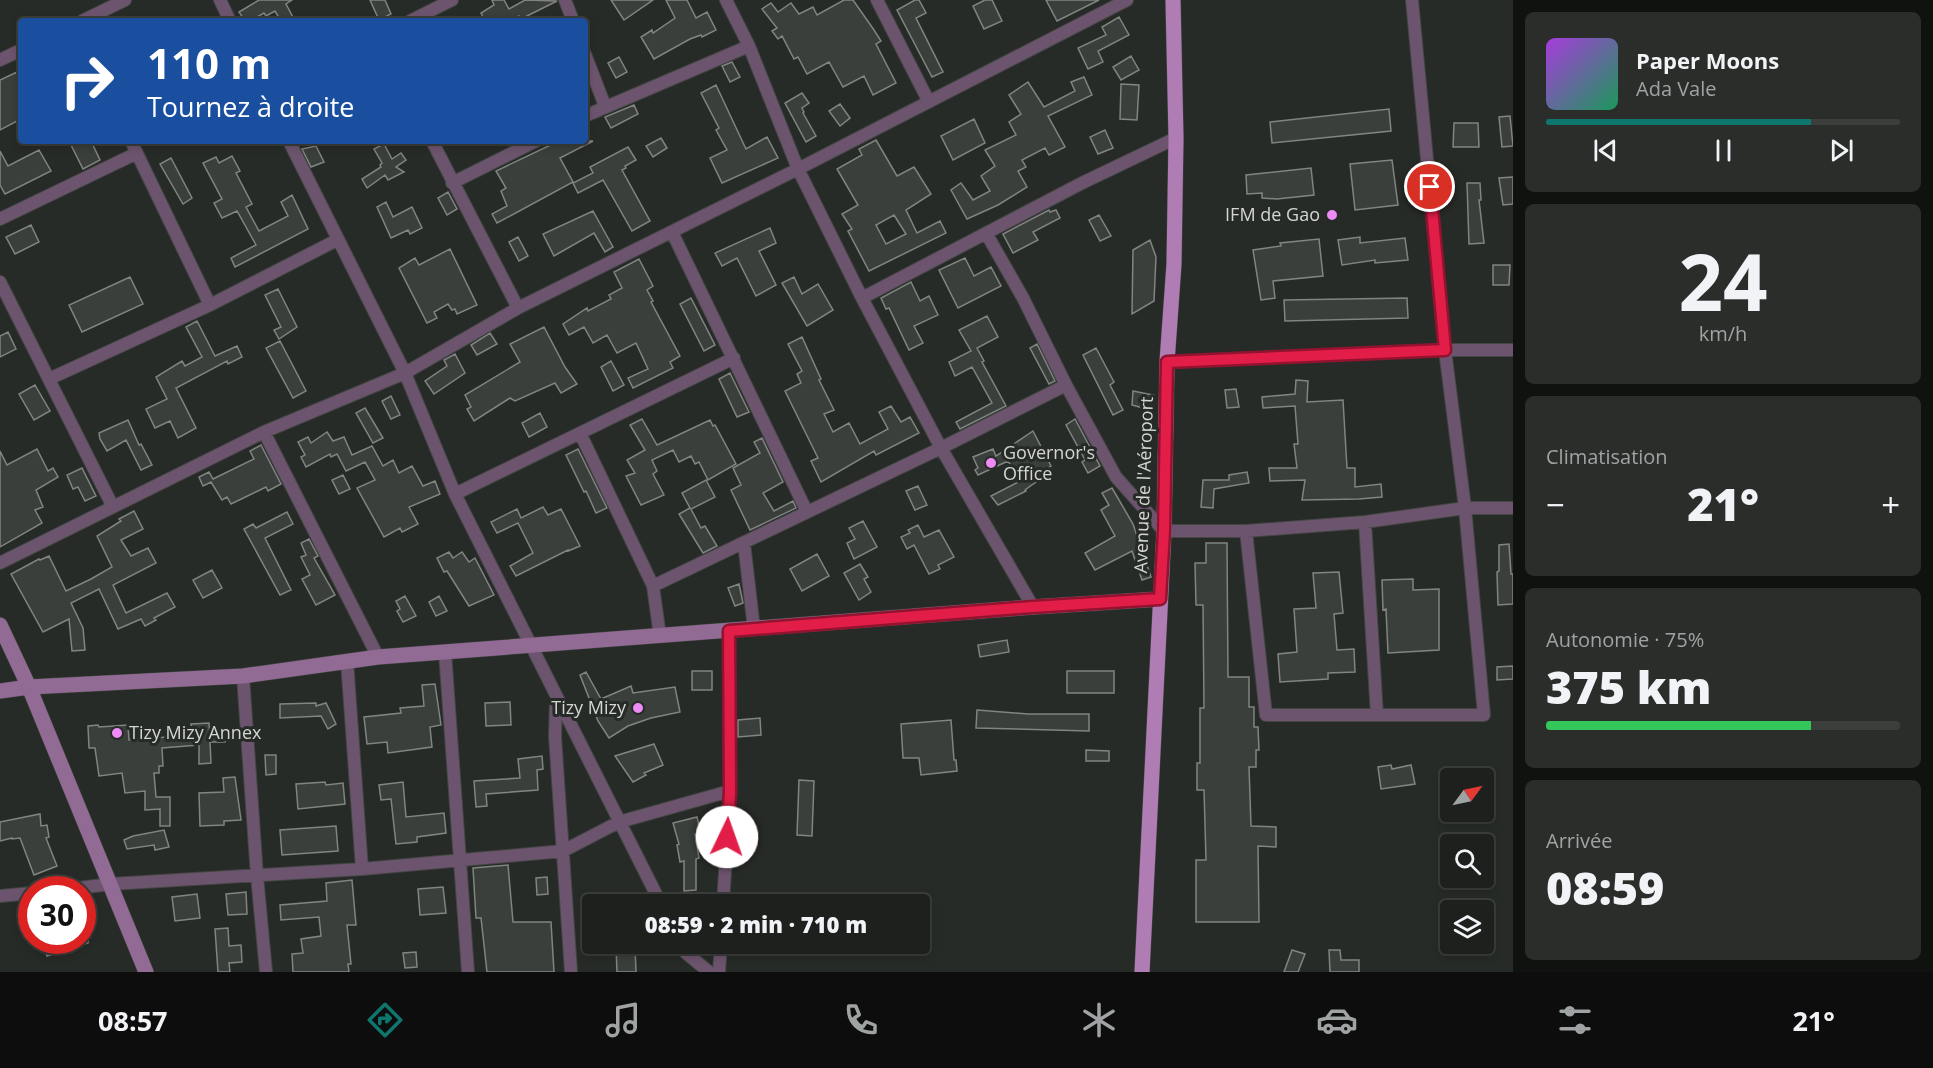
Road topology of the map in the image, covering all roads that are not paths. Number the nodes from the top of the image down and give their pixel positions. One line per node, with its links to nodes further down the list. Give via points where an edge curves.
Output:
1 (125, 0): 10 (street)
2 (220, 0): 11 (street)
3 (452, 0): 12 (street)
4 (565, 0): 13 (street)
5 (726, 0): 14 (street)
6 (877, 0): 18 (street)
7 (1127, 0): 18 (street)
8 (1173, 0): 21 (main road, Avenue de l'Aéroport)
9 (1412, 0): 37 (street)
10 (88, 18)
11 (229, 18)
12 (416, 18)
13 (572, 18)
14 (749, 46): 19 (street); 27 (street)
15 (18, 51): 16 (street)
16 (0, 60)
17 (588, 62): 19 (street)
18 (929, 102): 27 (street)
19 (605, 106): 20 (street)
20 (588, 114)
21 (1176, 138): 31 (street); 40 (main road, Avenue de l'Aéroport, via 1174,264)
22 (132, 144): 26 (street)
23 (290, 144): 32 (street)
24 (433, 144): 28 (street)
25 (530, 144): 28 (street)
26 (137, 153): 29 (street); 35 (street)
27 (798, 170): 30 (street); 34 (street)
28 (452, 183): 36 (street)
29 (0, 219)
30 (672, 232): 36 (street); 39 (street)
31 (986, 233): 34 (street); 43 (street)
32 (337, 240): 35 (street); 41 (street)
33 (0, 282): 42 (street)
34 (862, 298): 46 (street)
35 (210, 305): 42 (street)
36 (518, 308): 41 (street)
37 (1445, 350): 38 (street); 40 (street); 49 (street)
38 (1513, 350)
39 (734, 358): 45 (street); 51 (street)
40 (1167, 362): 53 (main road, Avenue de l'Aéroport)
41 (405, 373): 44 (street); 47 (street)
42 (49, 379): 48 (street)
43 (1066, 385): 46 (street); 53 (street, via 1116,477)
44 (264, 432): 48 (street); 66 (street)
45 (580, 433): 47 (street); 57 (street)
46 (941, 448): 51 (street); 59 (street)
47 (455, 494): 64 (street)
48 (113, 507): 56 (street)
49 (1465, 507): 50 (street); 52 (street); 72 (street, via 1484,715)
50 (1513, 508)
51 (807, 512): 55 (street)
52 (1365, 522): 54 (street); 72 (street)
53 (1164, 531): 54 (street); 58 (main road, Avenue de l'Aéroport)
54 (1246, 531): 72 (street, via 1266,715)
55 (744, 543): 57 (street); 61 (street)
56 (0, 563)
57 (653, 586): 63 (street)
58 (1160, 599): 59 (street); 93 (main road, Avenue de l'Aéroport)
59 (1032, 607): 61 (street)
60 (0, 625): 69 (street)
61 (754, 629): 62 (street)
62 (729, 631): 63 (street); 73 (street)
63 (660, 636): 64 (street)
64 (530, 646): 65 (street); 71 (street)
65 (445, 652): 66 (street); 76 (street)
66 (378, 657): 67 (street)
67 (346, 661): 68 (street); 77 (street)
68 (243, 676): 69 (street); 78 (street)
69 (29, 687): 70 (street); 79 (street)
70 (0, 691)
71 (556, 698): 74 (street); 75 (street)
72 (1377, 715)
73 (730, 792): 74 (street); 83 (street)
74 (619, 822): 75 (street); 82 (street)
75 (563, 851): 76 (street); 90 (street)
76 (461, 861): 77 (street); 89 (street)
77 (362, 869): 78 (street)
78 (256, 876): 79 (street); 88 (street)
79 (111, 884): 80 (street); 87 (street)
80 (96, 886)
81 (18, 894): 84 (street)
82 (656, 894)
83 (724, 894)
84 (0, 896)
85 (687, 954): 91 (street)
86 (720, 954): 92 (street)
87 (146, 972)
88 (266, 972)
89 (468, 972)
90 (571, 972)
91 (709, 972)
92 (719, 972)
93 (1142, 972)

